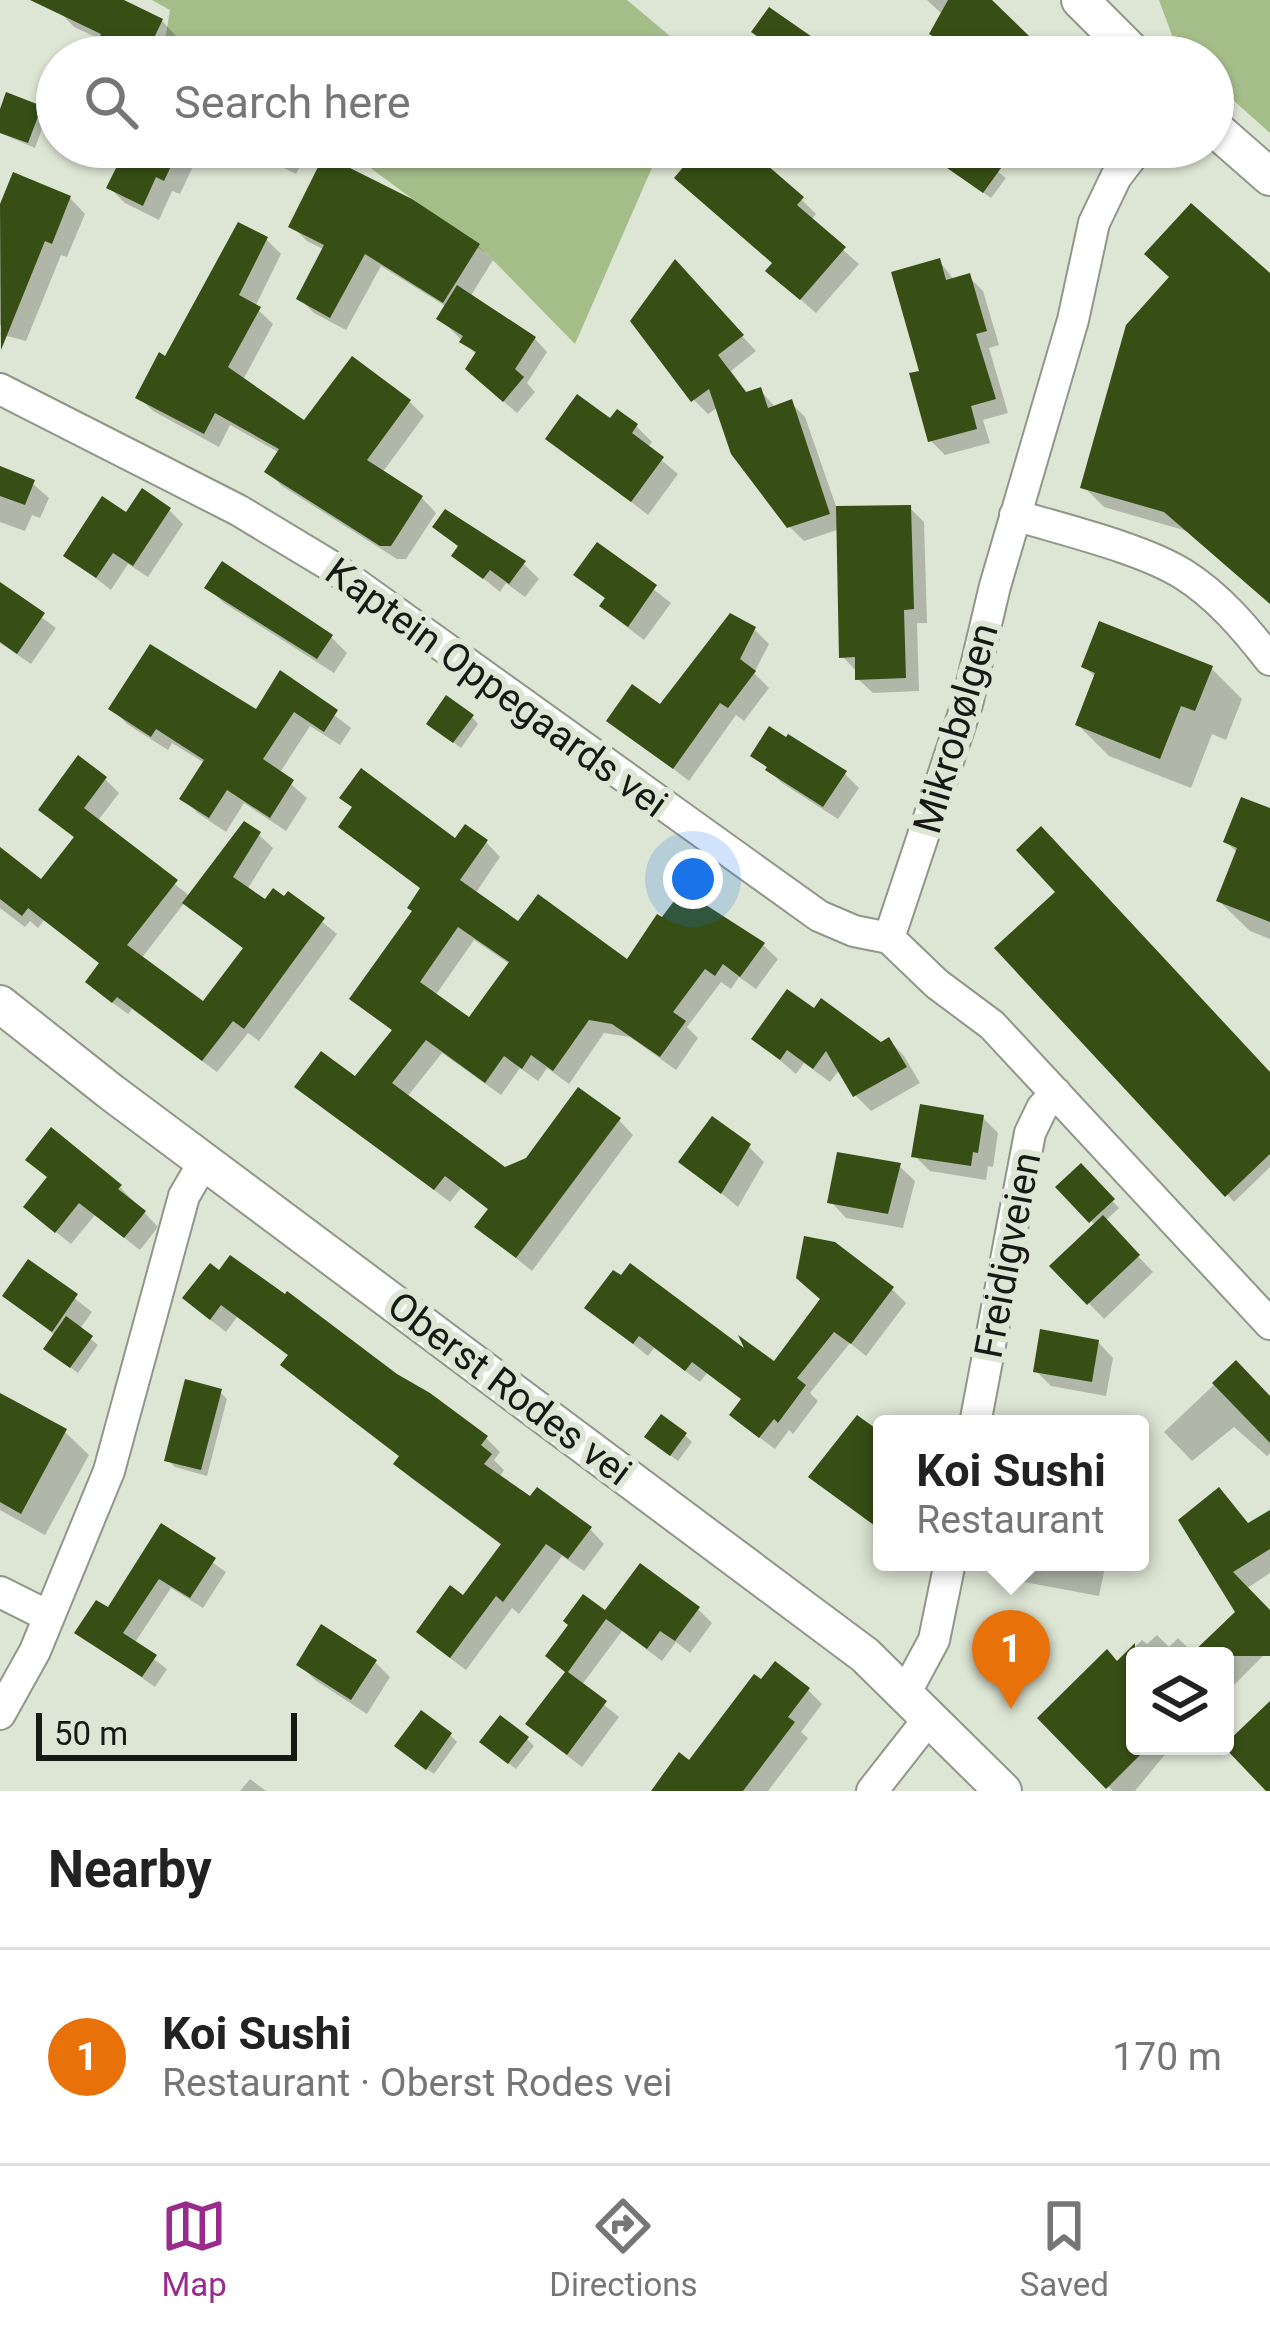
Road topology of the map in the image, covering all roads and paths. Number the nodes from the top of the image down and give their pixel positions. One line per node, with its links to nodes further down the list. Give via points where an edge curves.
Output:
1 (1080, 0): 2 (street)
2 (1116, 36)
3 (1234, 146): 5 (street)
4 (1123, 168): 7 (street, Mikrobølgen, via 1094,223)
5 (1270, 177)
6 (0, 389): 9 (street, Kaptein Oppegaards vei, via 331,566 819,916)
7 (1015, 515): 8 (street, via 1184,574); 9 (street, Mikrobølgen, via 967,704)
8 (1270, 660)
9 (889, 938): 11 (street, Kaptein Oppegaards vei, via 992,1025)
10 (0, 1004): 12 (street, Oberst Rodes vei)
11 (1056, 1094): 13 (street, Kaptein Oppegaards vei); 14 (street, Freidigveien, via 1030,1132)
12 (205, 1160): 17 (street, via 184,1196 110,1471); 18 (street, Oberst Rodes vei, via 731,1552)
13 (1270, 1324)
14 (977, 1415)
15 (948, 1571): 18 (street)
16 (0, 1592): 17 (street)
17 (48, 1616): 19 (street)
18 (918, 1704): 20 (street); 21 (street, Oberst Rodes vei)
19 (0, 1714)
20 (872, 1791)
21 (1003, 1791)

